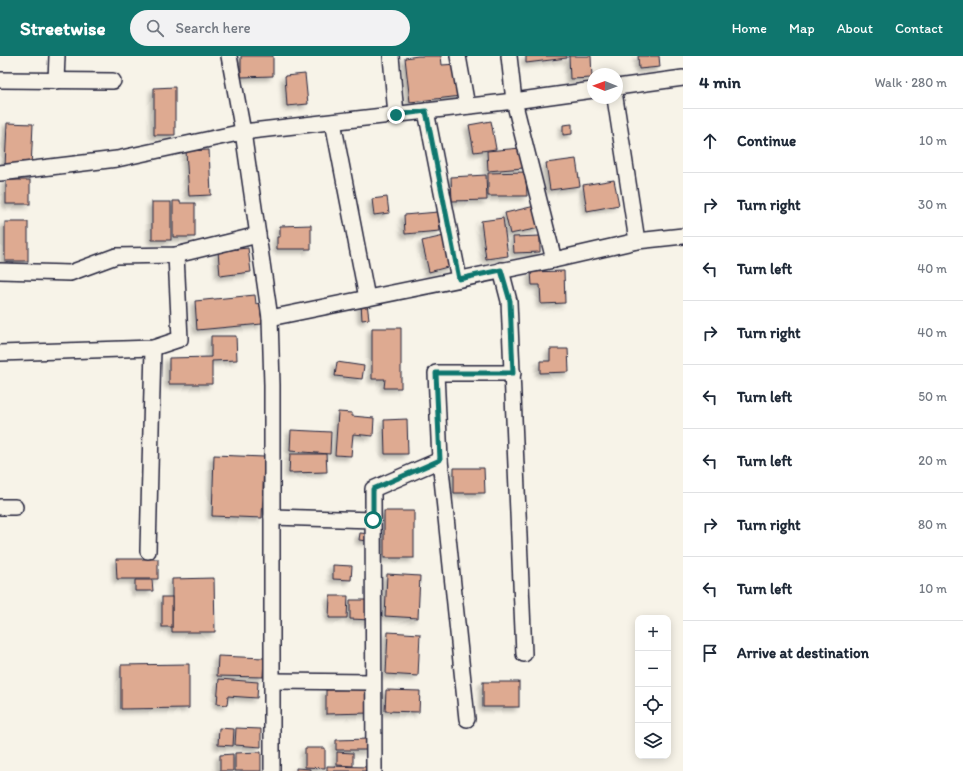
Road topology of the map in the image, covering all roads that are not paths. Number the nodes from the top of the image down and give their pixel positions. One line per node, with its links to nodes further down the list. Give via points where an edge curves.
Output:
1 (57, 56): 8 (street)
2 (229, 56): 18 (street)
3 (391, 56): 16 (street)
4 (458, 56): 14 (street)
5 (509, 56): 12 (street)
6 (683, 78): 10 (street)
7 (0, 80): 8 (street)
8 (56, 81): 9 (street)
9 (113, 81)
10 (623, 86)
11 (587, 91): 12 (street)
12 (514, 101): 14 (street); 24 (street)
13 (616, 104): 22 (street)
14 (467, 106): 15 (street)
15 (426, 111): 16 (street); 27 (street)
16 (396, 115): 17 (street)
17 (333, 122): 18 (street); 28 (street)
18 (243, 132): 19 (street, via 117,159); 20 (street)
19 (0, 173)
20 (258, 236): 23 (street); 29 (street)
21 (683, 236): 22 (street)
22 (637, 241): 24 (street)
23 (176, 255): 26 (street, via 116,256 70,273); 30 (street, via 180,339)
24 (554, 260): 25 (street)
25 (501, 270): 27 (street); 32 (street, via 510,301)
26 (0, 271)
27 (459, 279): 28 (street)
28 (367, 298): 29 (street)
29 (270, 318): 36 (street)
30 (153, 348): 31 (street); 38 (street)
31 (0, 353)
32 (513, 373): 33 (street, via 436,373); 39 (street)
33 (440, 460): 37 (street, via 373,489); 42 (street)
34 (0, 507): 35 (street)
35 (15, 507)
36 (272, 517): 37 (street); 40 (street)
37 (373, 520): 41 (street)
38 (148, 551)
39 (524, 654)
40 (272, 682): 41 (street); 43 (street)
41 (374, 682): 44 (street)
42 (467, 719)
43 (272, 771)
44 (374, 771)

